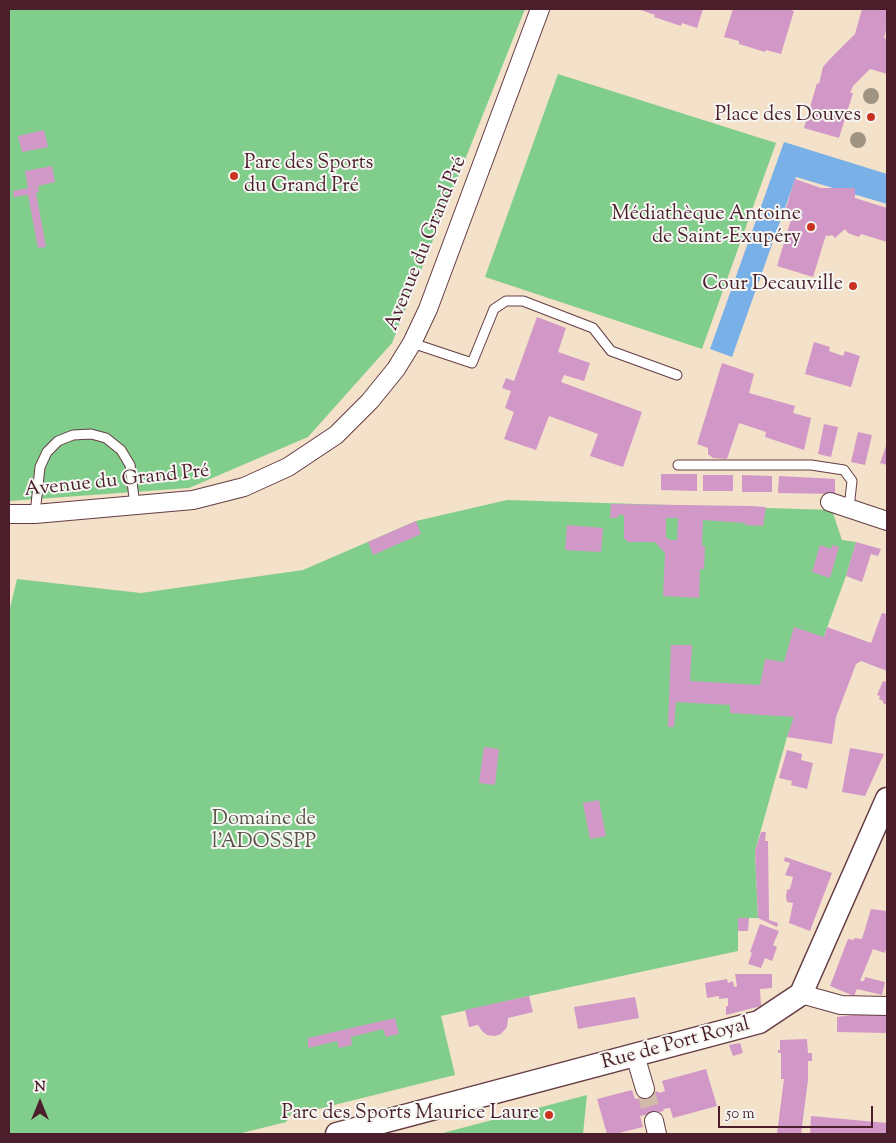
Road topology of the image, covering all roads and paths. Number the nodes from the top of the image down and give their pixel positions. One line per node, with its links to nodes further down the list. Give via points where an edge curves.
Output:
1 (540, 9): 2 (street, Avenue du Grand Pré, via 428,309)
2 (412, 343): 3 (lane, via 472,364 494,309 506,301 523,301 593,328 611,351); 6 (street, Avenue du Grand Pré, via 396,369 336,435 288,467 244,488 193,500)
3 (677, 374)
4 (678, 465): 7 (lane, via 811,465 844,470 852,481)
5 (830, 502): 7 (street)
6 (135, 506): 9 (street, Avenue du Grand Pré); 9 (lane, via 130,465 121,450 106,438 91,434 74,435 58,441 46,452 40,467)
7 (849, 508): 10 (street)
8 (9, 514): 9 (street, Avenue du Grand Pré)
9 (35, 514)
10 (887, 521)
11 (887, 799): 12 (street)
12 (801, 994): 13 (street, via 841,1005); 14 (street, Rue de Port Royal, via 759,1022)
13 (887, 1006)
14 (635, 1055): 15 (street); 16 (street, Rue de Port Royal)
15 (645, 1089)
16 (337, 1134)

